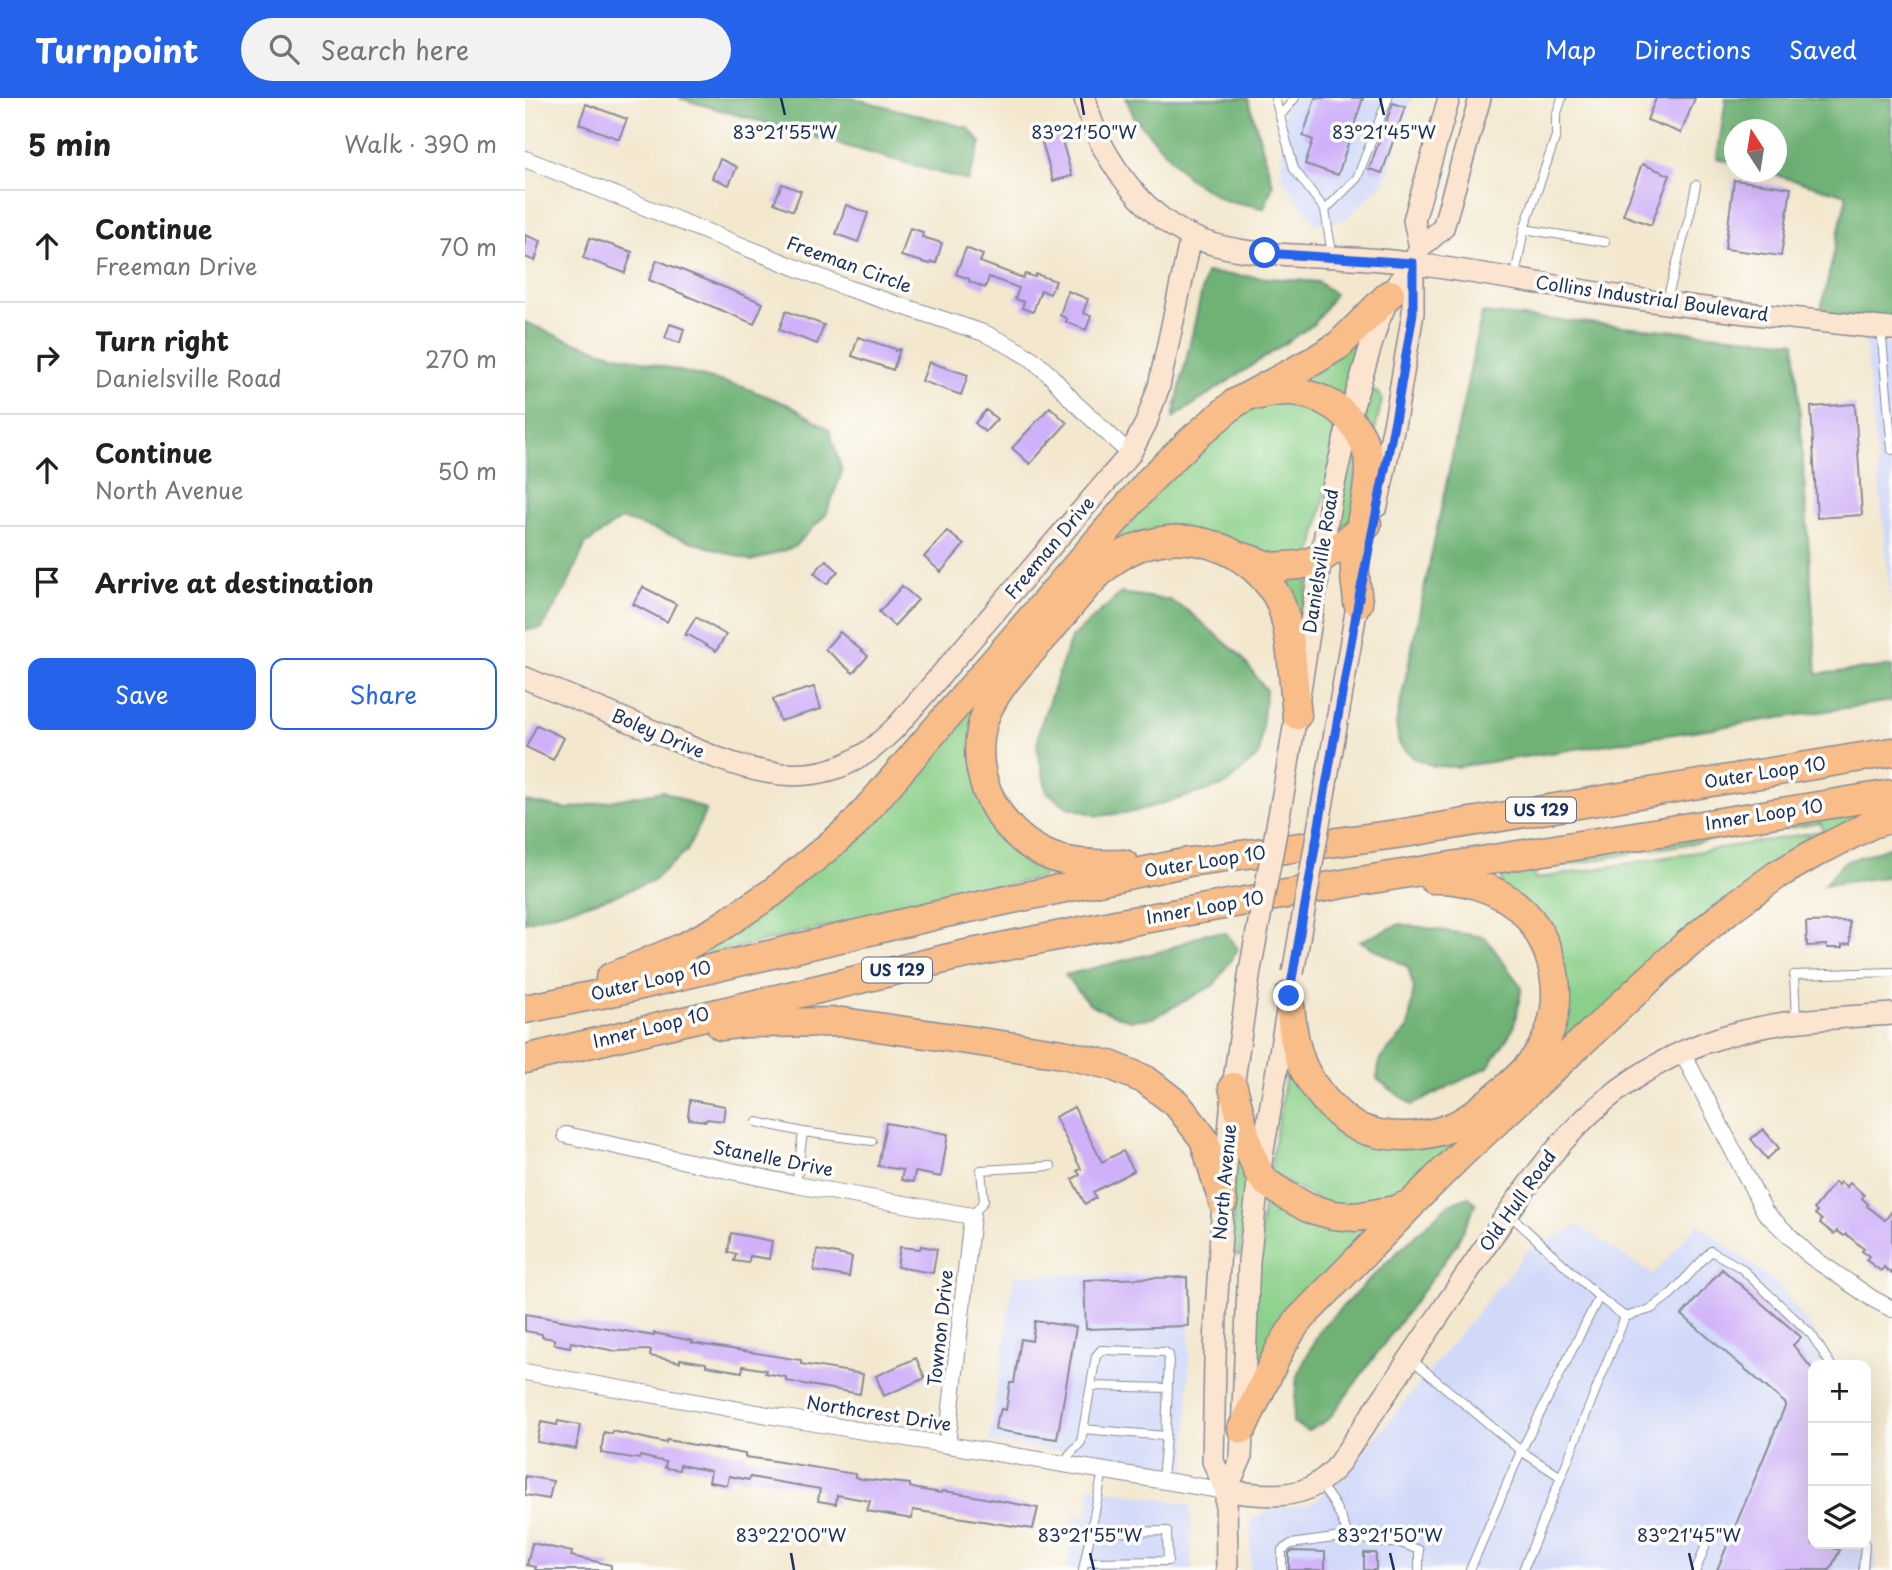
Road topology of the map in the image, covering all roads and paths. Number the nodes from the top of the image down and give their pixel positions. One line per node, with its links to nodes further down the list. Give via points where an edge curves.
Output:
1 (1085, 98): 13 (main road, via 1102,145 1122,178 1166,223)
2 (1275, 98): 8 (lane)
3 (1296, 98): 8 (lane)
4 (1388, 98): 11 (lane, via 1357,178)
5 (1449, 98): 15 (main road, via 1414,220)
6 (1480, 98): 15 (main road, Danielsville Road, via 1443,228)
7 (1562, 98): 12 (lane, via 1556,136)
8 (1280, 116): 11 (lane, via 1294,169)
9 (525, 159): 27 (street, Freeman Circle, via 848,288 984,333 1032,359)
10 (1696, 184): 19 (lane)
11 (1325, 210): 16 (lane)
12 (1524, 229): 14 (lane); 17 (lane)
13 (1191, 237): 16 (main road, via 1234,249); 27 (main road, Freeman Drive, via 1159,386)
14 (1605, 242)
15 (1417, 256): 16 (main road); 17 (main road, Collins Industrial Boulevard); 18 (main road, Danielsville Road); 28 (main road, via 1396,415)
16 (1333, 257)
17 (1515, 279): 19 (main road, Collins Industrial Boulevard)
18 (1390, 294): 23 (highway, via 1339,345); 24 (main road, Danielsville Road)
19 (1666, 303): 20 (main road, Collins Industrial Boulevard)
20 (1887, 329): 21 (lane)
21 (1888, 364): 22 (lane)
22 (1890, 402): 25 (lane)
23 (1235, 403): 24 (highway, via 1283,390 1302,392 1332,405); 43 (highway, via 1152,478 851,828 773,892 716,930)
24 (1349, 419): 28 (highway, via 1364,442 1369,467); 30 (main road, Danielsville Road)
25 (1891, 437): 26 (lane)
26 (1892, 450)
27 (1130, 454): 35 (main road, Freeman Drive, via 882,741 845,764)
28 (1367, 524): 30 (highway); 31 (highway, via 1355,565)
29 (1237, 555): 30 (highway, via 1272,567); 33 (highway, via 1264,578 1284,613); 38 (highway, via 1220,546 1182,540 1145,546 1115,560 1010,676 990,703 983,724 980,762 986,793 1004,822 1033,847 1051,857 1091,864)
30 (1321, 558): 33 (main road, Danielsville Road)
31 (1358, 603): 42 (main road, North Avenue, bridge)
32 (525, 678): 35 (main road, Boley Drive, via 739,766)
33 (1297, 715): 39 (main road, Danielsville Road, bridge)
34 (1892, 752): 38 (highway, Outer Loop 10 / US 129, via 1404,833)
35 (796, 775)
36 (1892, 794): 40 (highway, Inner Loop 10 / US 129)
37 (1892, 818): 58 (highway, via 1777,874 1686,944)
38 (1189, 862): 43 (highway, Outer Loop 10 / US 129)
39 (1268, 872): 49 (main road, North Avenue, bridge)
40 (1360, 881): 42 (highway, via 1450,879 1474,883 1516,905 1545,941 1554,965 1557,992 1545,1042 1505,1090 1471,1116 1430,1134 1395,1136 1358,1127 1342,1117 1309,1079 1292,1027); 46 (highway, Inner Loop 10 / US 129, via 957,956)
41 (1891, 974): 45 (lane, via 1794,975)
42 (1291, 985): 55 (main road, North Avenue)
43 (528, 1008)
44 (1892, 1014): 45 (main road, Old Hull Road)
45 (1796, 1020): 47 (main road, Old Hull Road, via 1740,1031)
46 (559, 1051): 48 (highway, Inner Loop 10 / US 129); 57 (highway, via 745,1023 843,1023 1089,1059 1146,1080 1177,1104 1204,1139)
47 (1682, 1052): 59 (main road, Old Hull Road, via 1593,1110 1553,1151); 62 (street, via 1765,1212 1810,1256)
48 (525, 1059)
49 (1233, 1087): 55 (highway); 57 (main road, North Avenue)
50 (757, 1122): 51 (lane)
51 (803, 1132): 53 (lane); 56 (lane)
52 (566, 1135): 56 (street, Stanelle Drive)
53 (872, 1141)
54 (1051, 1166): 60 (lane, via 981,1170 984,1201)
55 (1259, 1174): 58 (highway, via 1308,1208 1333,1215 1363,1216); 70 (main road, North Avenue, via 1249,1261)
56 (796, 1185): 60 (street, Stanelle Drive)
57 (1223, 1202): 79 (main road, North Avenue, via 1213,1461)
58 (1412, 1203): 70 (highway, via 1297,1322)
59 (1509, 1213): 61 (lane); 64 (main road, Old Hull Road)
60 (972, 1216): 72 (street, Townon Drive)
61 (1599, 1297): 63 (lane); 73 (lane)
62 (1892, 1309)
63 (1625, 1317): 65 (lane, via 1651,1309 1671,1294 1711,1251 1741,1268 1811,1334); 76 (lane)
64 (1410, 1359): 73 (lane); 78 (main road, Old Hull Road, via 1335,1469)
65 (1828, 1360)
66 (525, 1372): 72 (street, Northcrest Drive)
67 (1091, 1386): 68 (lane); 68 (lane, via 1101,1350 1165,1352 1169,1356); 69 (lane)
68 (1168, 1388): 71 (lane)
69 (1083, 1429): 71 (lane); 74 (lane)
70 (1242, 1429): 79 (main road, North Avenue, via 1241,1458)
71 (1166, 1436): 77 (lane)
72 (947, 1445): 74 (street, Northcrest Drive)
73 (1521, 1451): 76 (lane); 88 (lane)
74 (1067, 1465): 75 (street, Northcrest Drive)
75 (1103, 1471): 77 (street, Northcrest Drive); 80 (lane)
76 (1561, 1477): 89 (lane)
77 (1162, 1480): 79 (street, Northcrest Drive)
78 (1318, 1483): 79 (main road, Old Hull Road, via 1274,1495); 81 (lane, via 1334,1502)
79 (1226, 1492): 85 (main road, North Avenue)
80 (1091, 1533): 84 (lane); 84 (lane, via 1167,1531 1168,1561)
81 (1348, 1536): 86 (lane, via 1291,1544 1282,1550); 87 (lane, via 1419,1550)
82 (1706, 1547): 90 (lane)
83 (1865, 1549): 91 (lane)
84 (1084, 1566)
85 (1227, 1570)
86 (1282, 1570)
87 (1419, 1570)
88 (1470, 1570)
89 (1523, 1570)
90 (1696, 1570)
91 (1863, 1570)

